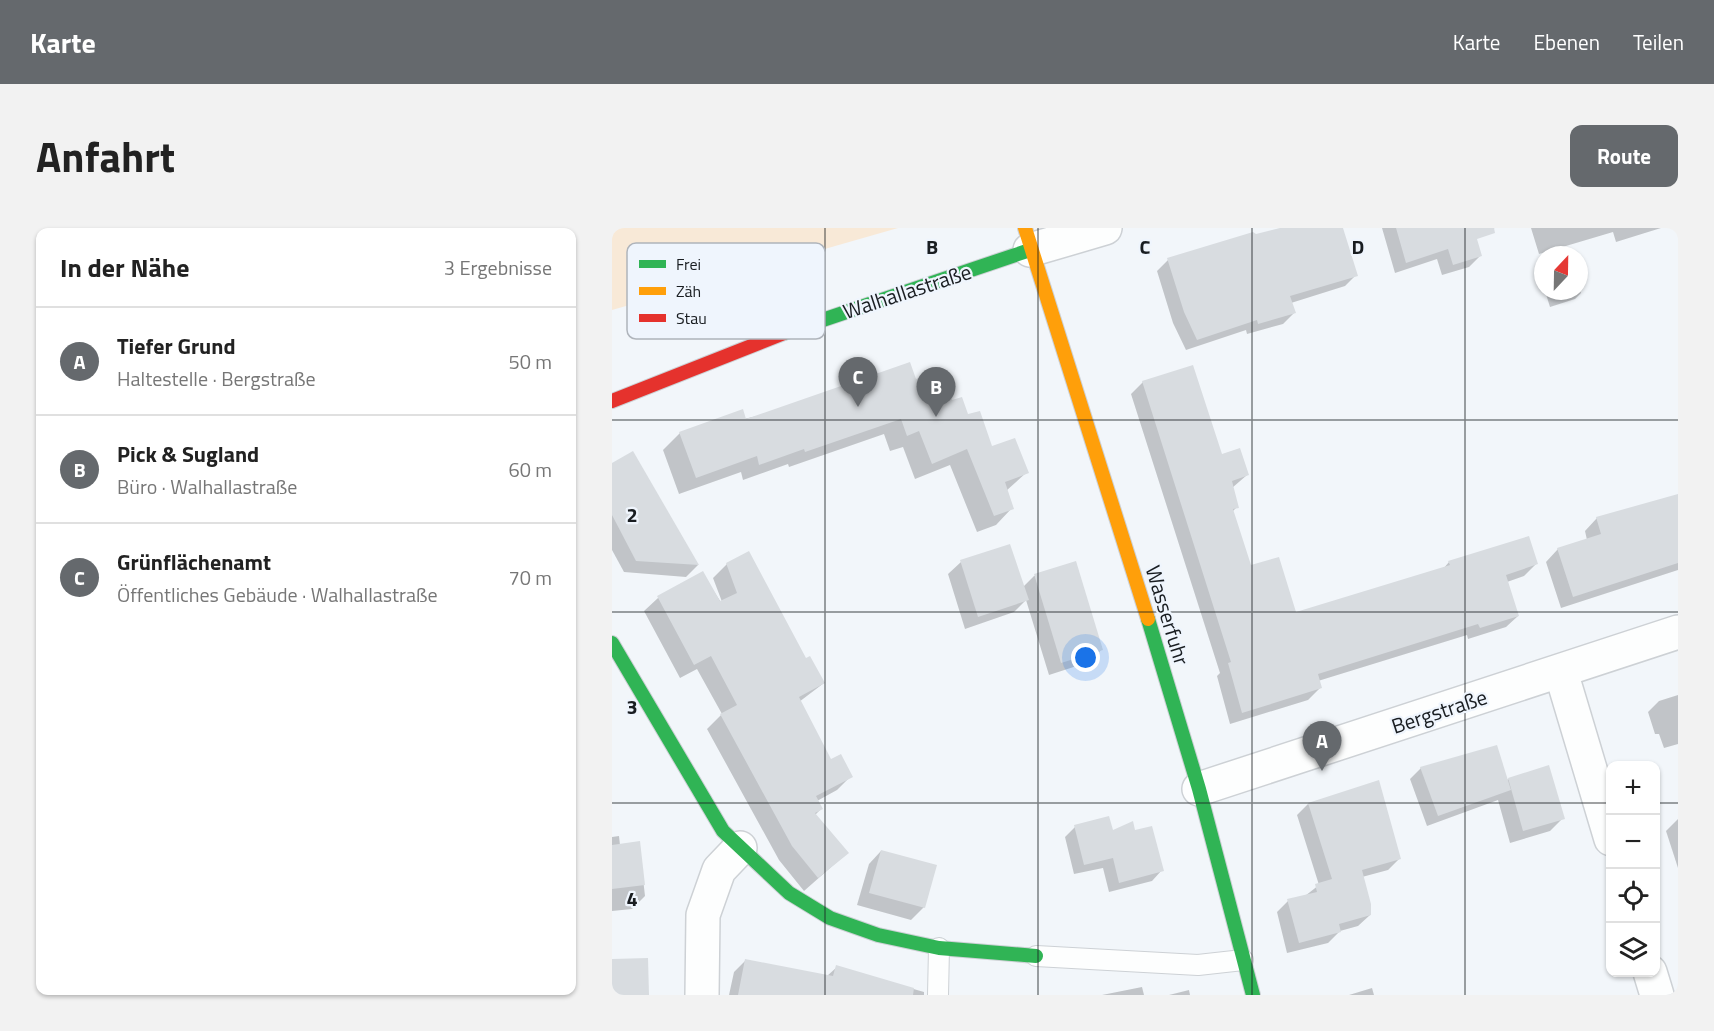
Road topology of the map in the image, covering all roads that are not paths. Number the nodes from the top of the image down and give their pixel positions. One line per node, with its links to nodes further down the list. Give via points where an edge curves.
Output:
1 (1106, 228): 2 (street, Walhallastraße)
2 (1028, 239): 3 (main road, Walhallastraße); 9 (main road, Wasserfuhr)
3 (825, 315)
4 (761, 339): 5 (main road, Walhallastraße)
5 (612, 401)
6 (1678, 632): 8 (street, Bergstraße)
7 (612, 644): 11 (main road, via 723,831)
8 (1561, 672): 9 (street, Bergstraße); 10 (street)
9 (1199, 789): 14 (main road, Wasserfuhr)
10 (1606, 822)
11 (740, 848): 12 (main road, via 789,893 830,918 878,935); 16 (street, via 719,870 703,915)
12 (939, 948): 13 (main road); 17 (lane)
13 (1036, 956): 14 (lane, via 1198,965)
14 (1243, 960): 18 (main road, Wasserfuhr)
15 (1652, 977): 19 (street)
16 (702, 995)
17 (938, 995)
18 (1253, 995)
19 (1657, 995)

